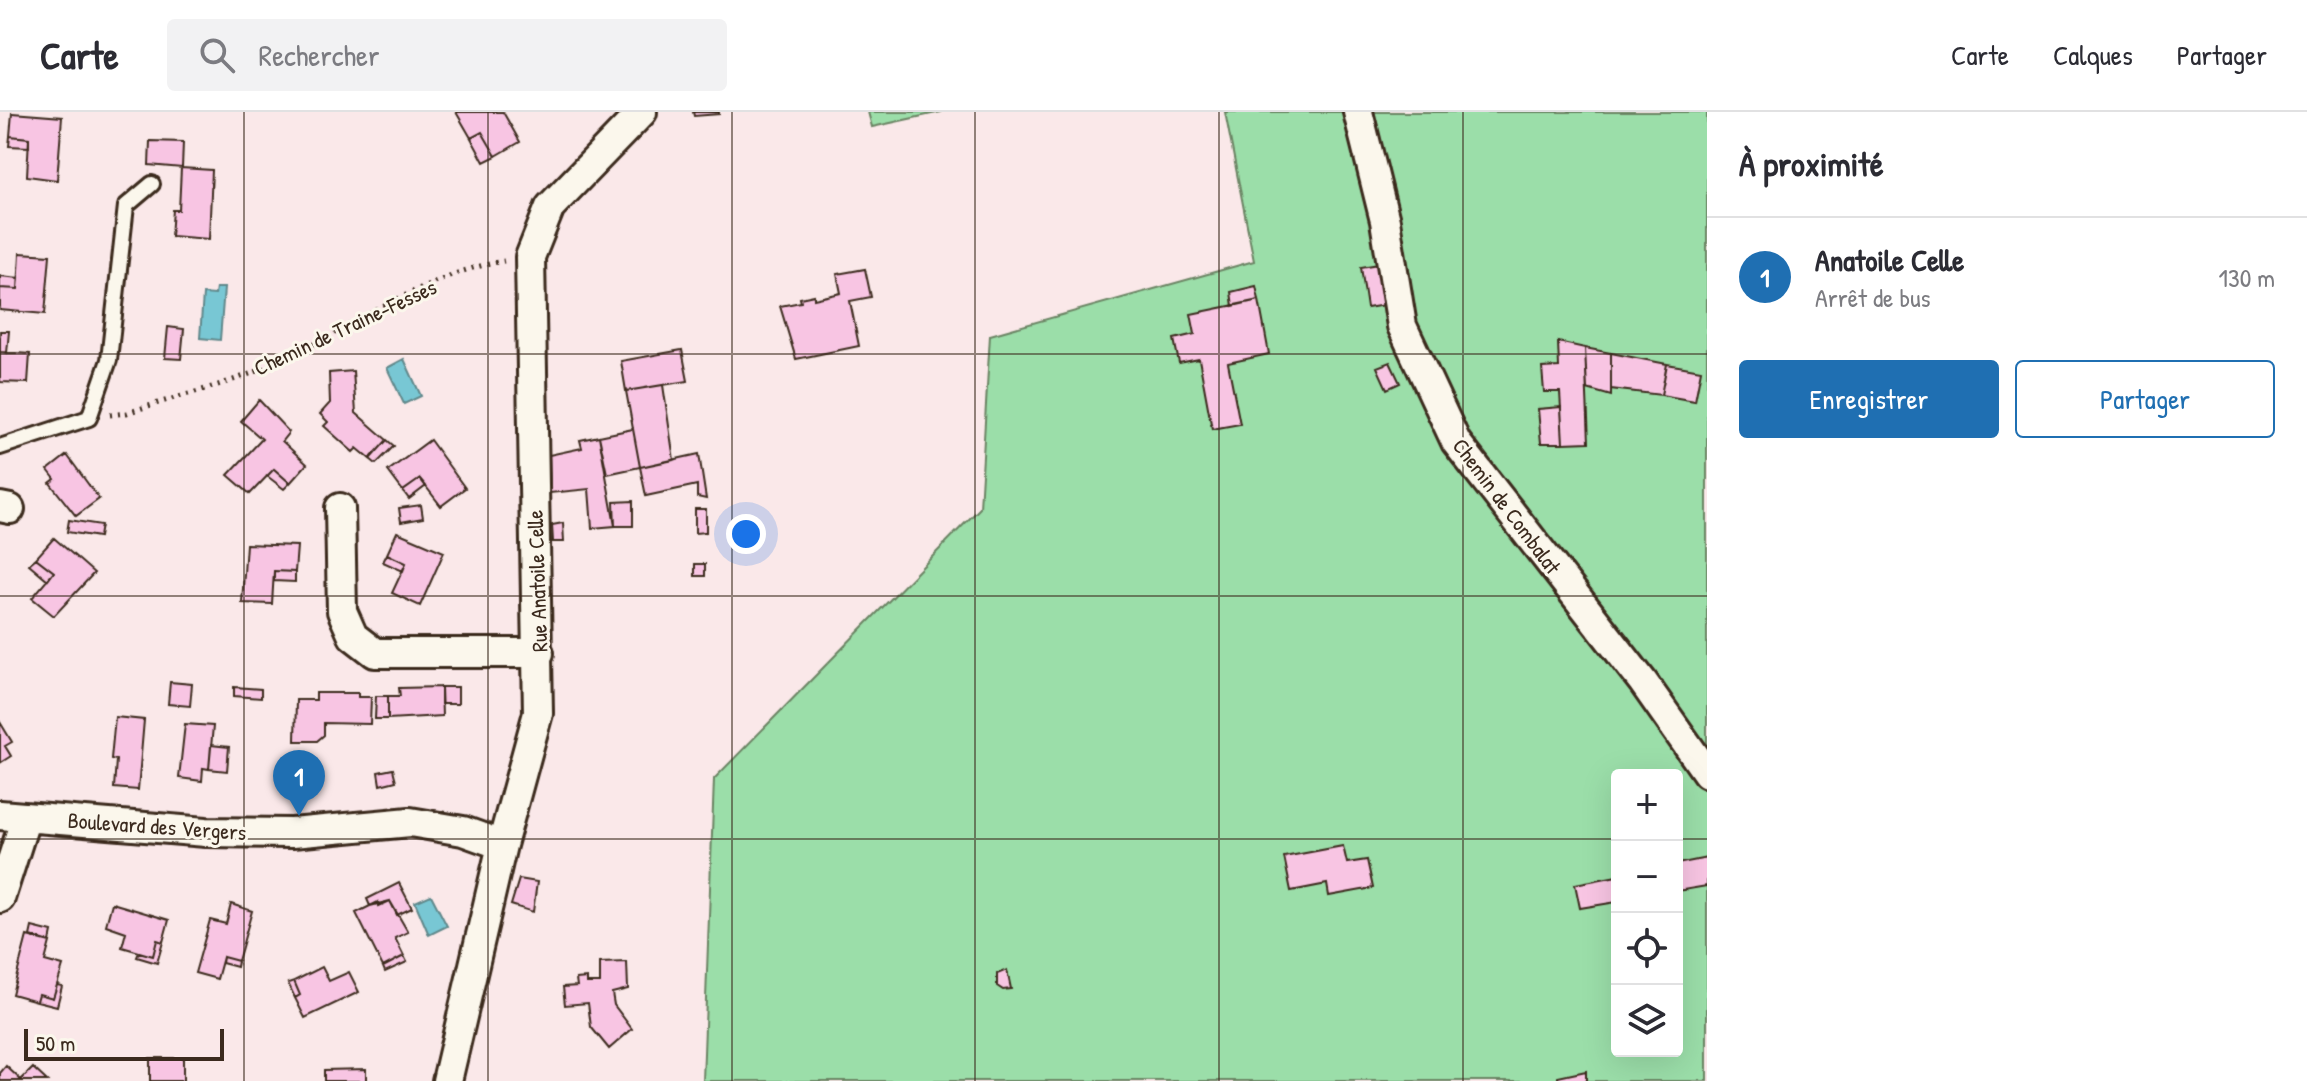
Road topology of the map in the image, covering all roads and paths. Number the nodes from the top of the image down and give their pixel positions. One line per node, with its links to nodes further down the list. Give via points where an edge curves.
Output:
1 (642, 112): 8 (street, Rue Anatoile Celle, via 550,207 530,257)
2 (1358, 112): 9 (street, Chemin de Combalat, via 1385,221 1402,326 1456,442)
3 (152, 184): 5 (lane, via 126,206 109,360)
4 (506, 261): 5 (path, Chemin de Traine-Fesses, via 421,290 259,371 127,413)
5 (89, 418): 6 (lane)
6 (0, 447)
7 (340, 508): 8 (street, via 342,611 353,636 375,653)
8 (539, 653): 11 (street, Rue Anatoile Celle, via 538,713)
9 (1707, 773)
10 (13, 816): 11 (street, Boulevard des Vergers, via 220,832 292,833 410,822 463,831); 12 (street)
11 (502, 845): 13 (street, Rue Anatoile Celle)
12 (0, 898)
13 (447, 1081)

